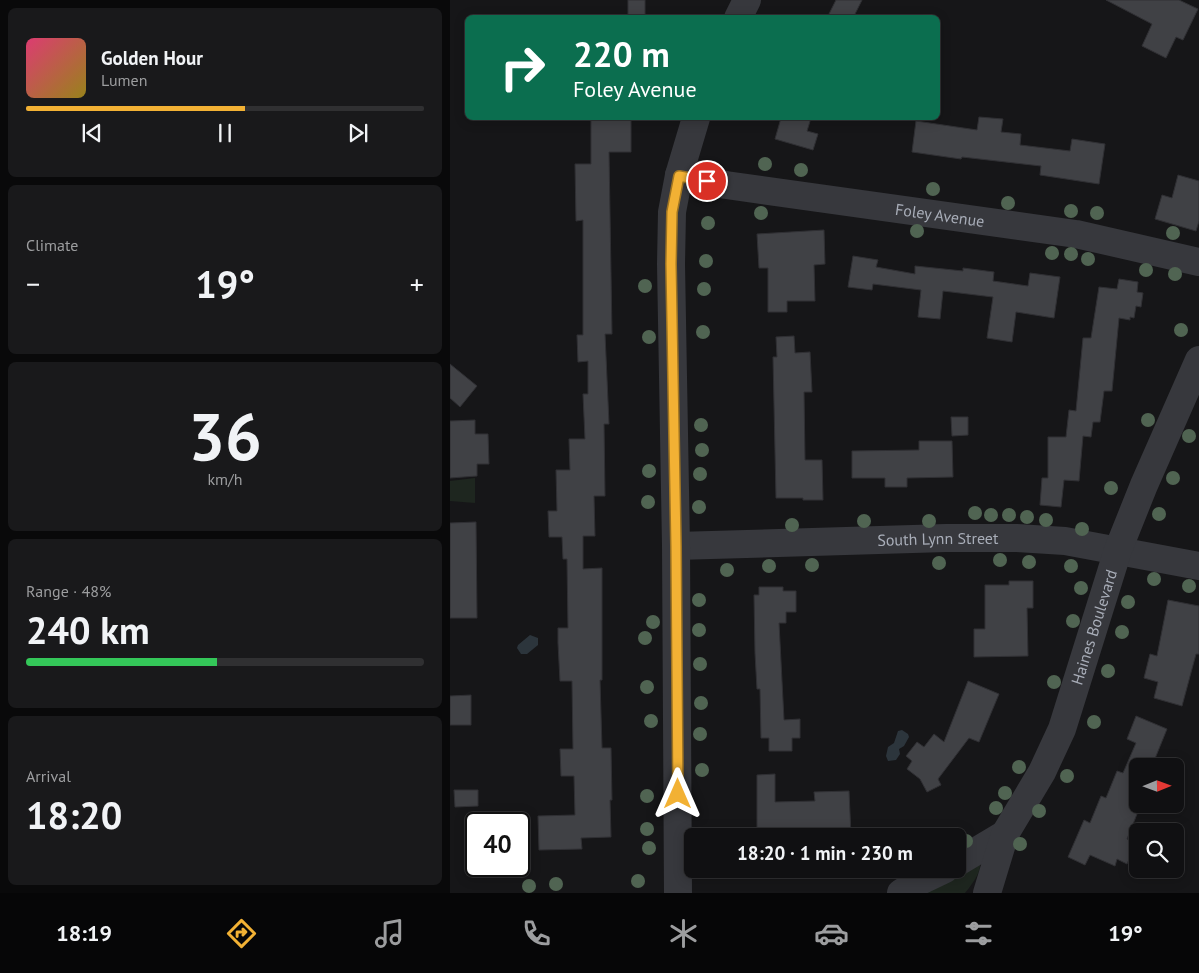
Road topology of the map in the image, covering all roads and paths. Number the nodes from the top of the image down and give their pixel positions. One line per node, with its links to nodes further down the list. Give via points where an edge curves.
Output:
1 (747, 0): 2 (street)
2 (740, 15)
3 (695, 120): 4 (street)
4 (679, 176): 5 (street, Foley Avenue, via 1076,234); 7 (street, via 672,212 671,264)
5 (1199, 262)
6 (1199, 360): 8 (street, Haines Boulevard)
7 (676, 546): 8 (street, South Lynn Street, via 1017,538 1065,541); 13 (street)
8 (1118, 550): 9 (street, South Lynn Street); 10 (street, Haines Boulevard, via 1062,729 1042,772)
9 (1199, 566)
10 (1005, 834): 11 (street); 15 (street, Haines Boulevard)
11 (966, 857)
12 (926, 878): 14 (street)
13 (678, 893)
14 (901, 893)
15 (987, 893)

